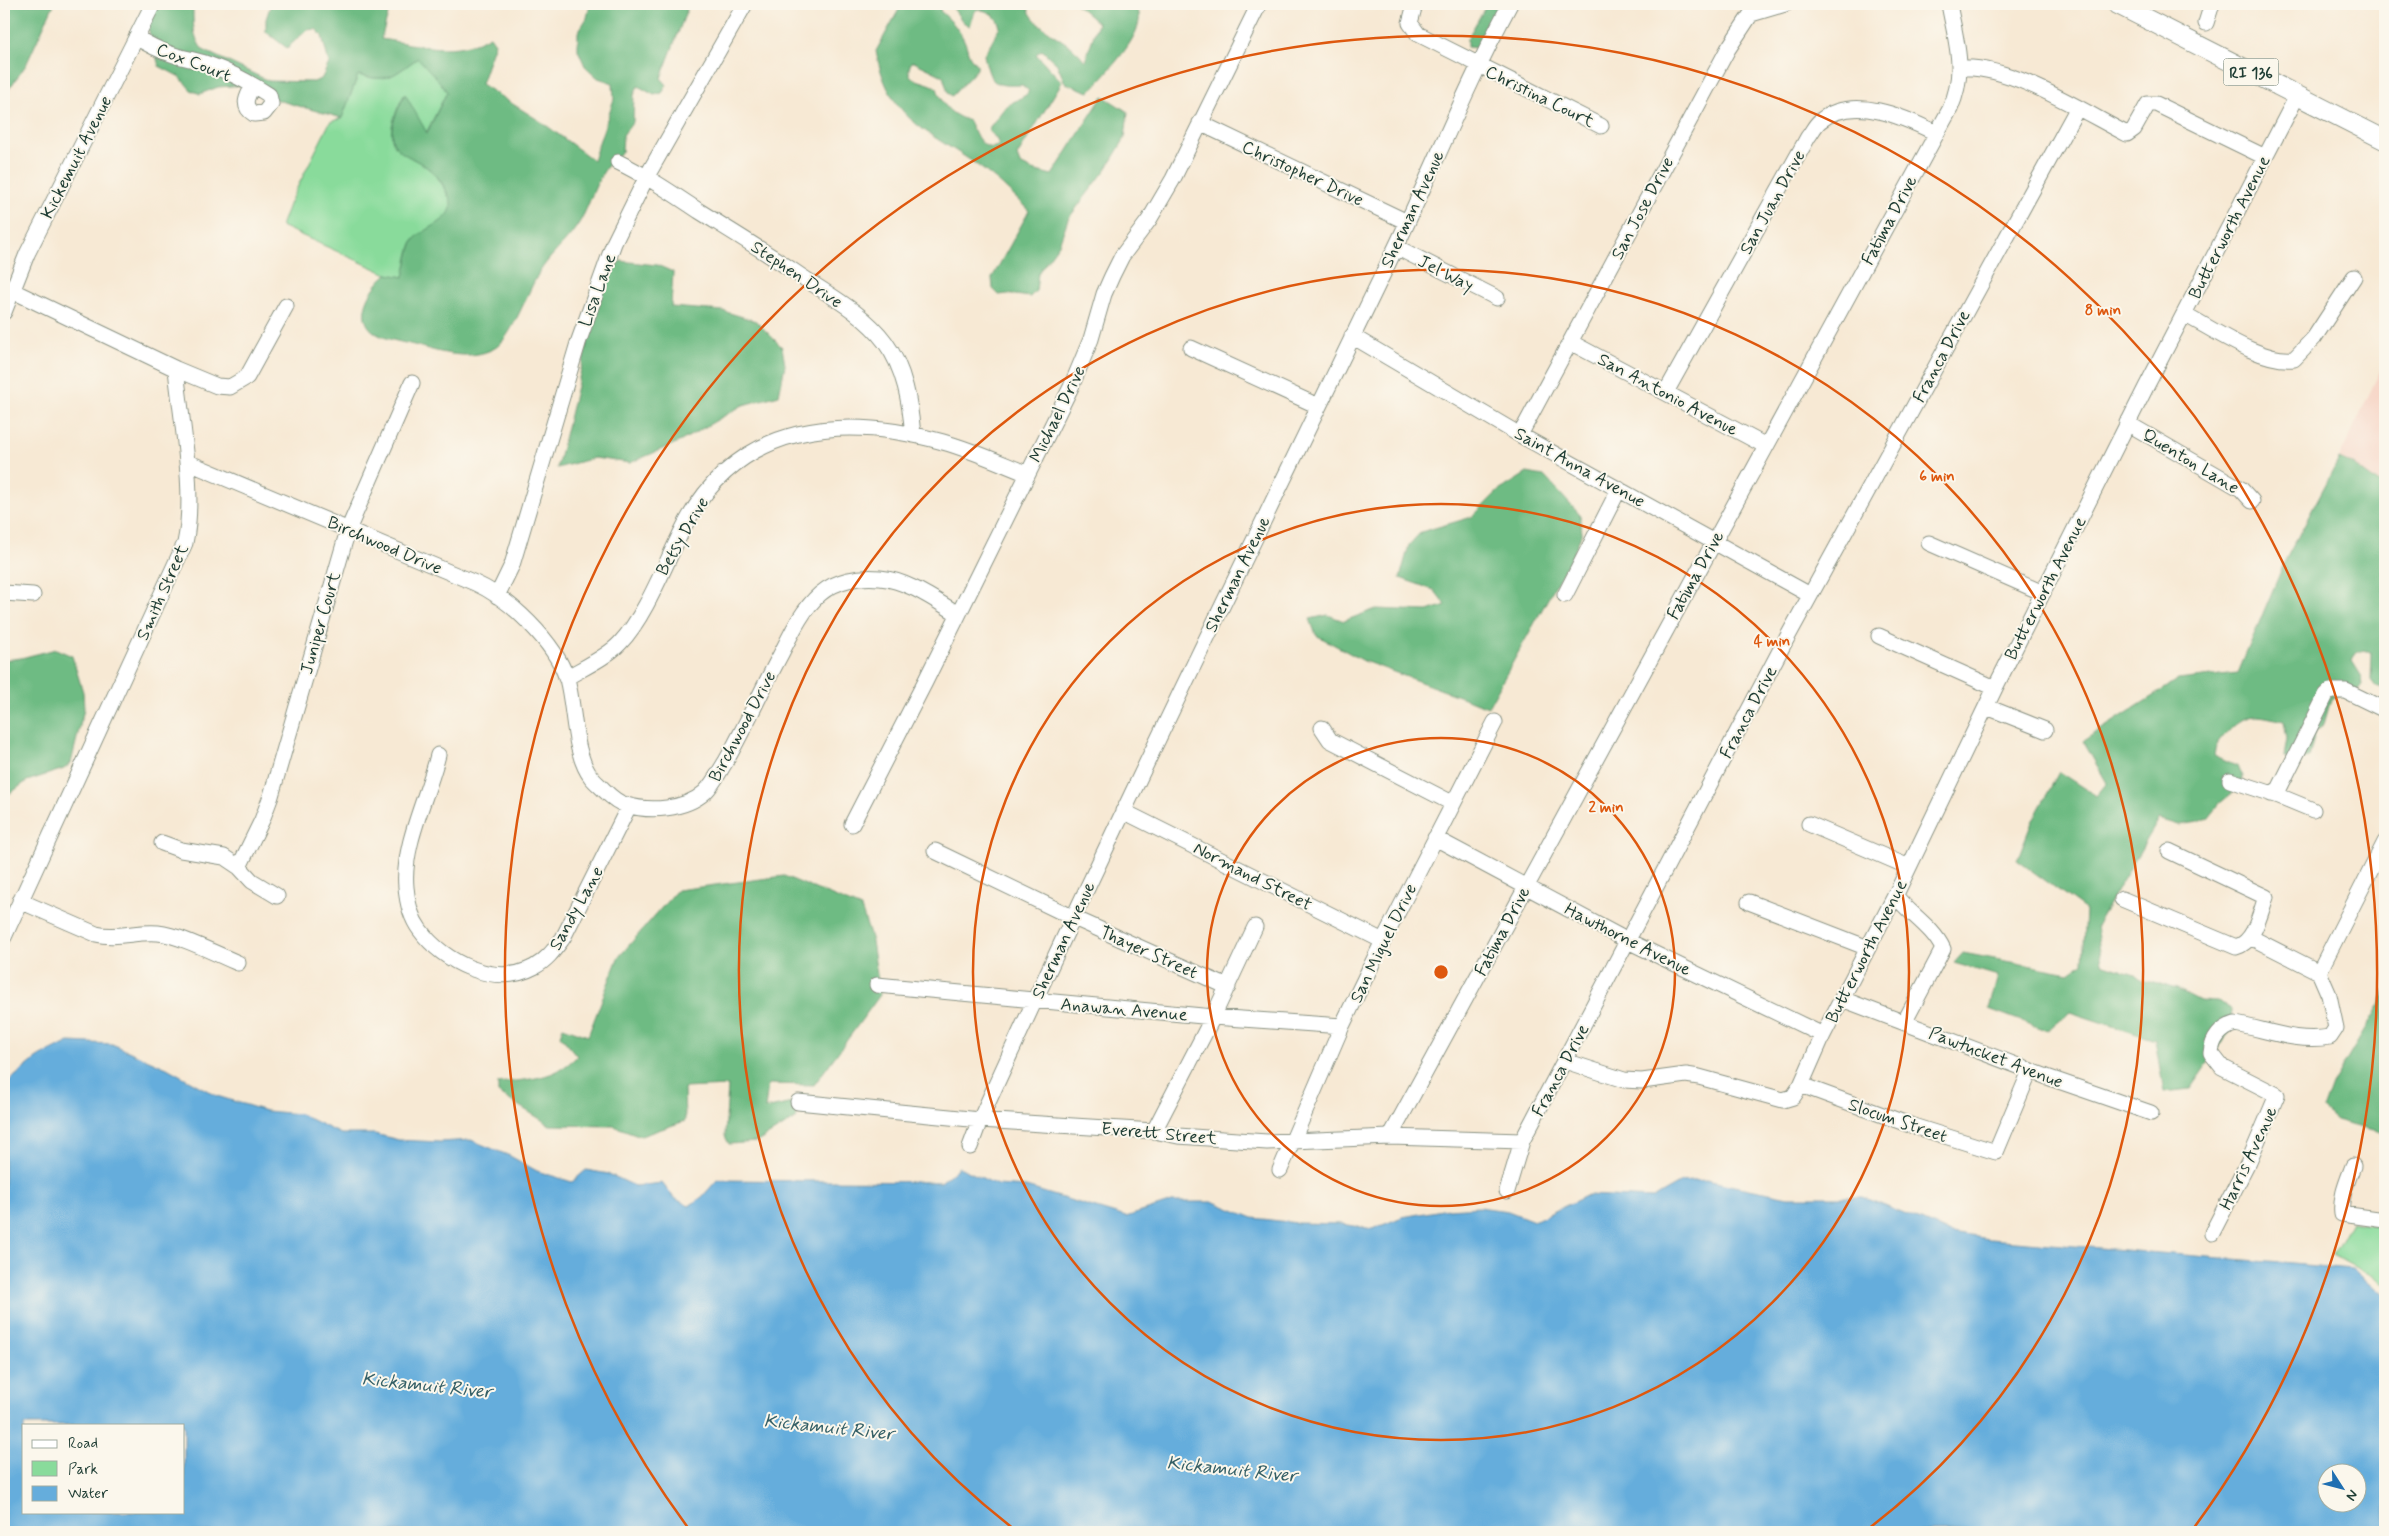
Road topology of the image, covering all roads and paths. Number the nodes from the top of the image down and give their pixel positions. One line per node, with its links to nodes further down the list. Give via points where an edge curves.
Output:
1 (153, 4): 11 (street, Kickemuit Avenue)
2 (745, 4): 23 (street, Lisa Lane)
3 (1259, 4): 17 (street, Michael Drive)
4 (1415, 4): 12 (street, Christina Court, via 1410,23 1418,34)
5 (1510, 4): 12 (street, Sherman Avenue)
6 (1785, 4): 33 (street, San Jose Drive, via 1751,14 1728,49)
7 (1948, 4): 13 (street, Fatima Drive)
8 (2116, 4): 15 (main road, RI 136)
9 (2212, 4): 10 (street)
10 (2206, 23)
11 (136, 37): 14 (street, Cox Court, via 170,54 212,65); 27 (street, Kickemuit Avenue, via 27,254)
12 (1479, 66): 18 (street, Christina Court); 24 (street, Sherman Avenue)
13 (1961, 68): 16 (street, via 2018,80); 19 (street, Fatima Drive, via 1956,94)
14 (253, 86)
15 (2297, 96): 20 (main road, RI 136); 21 (street, Butterworth Avenue)
16 (2077, 109): 21 (street, via 2127,134 2134,129 2148,104 2156,104); 54 (street, Franca Drive)
17 (1200, 123): 24 (street, Christopher Drive); 44 (street, Michael Drive, via 1168,187 1112,276 1101,301 1091,339)
18 (1601, 126)
19 (1936, 133): 37 (street, San Juan Drive, via 1908,119 1875,110 1843,112 1819,122); 42 (street, Fatima Drive)
20 (2385, 140)
21 (2265, 157): 31 (street, Butterworth Avenue)
22 (618, 162): 23 (street, Stephen Drive)
23 (647, 176): 40 (street, Stephen Drive, via 838,301 869,325 885,342 900,370); 55 (street, Lisa Lane, via 597,286 559,402 512,565)
24 (1407, 222): 25 (street, Sherman Avenue)
25 (1396, 247): 28 (street, Jel Way); 32 (street, Sherman Avenue)
26 (2354, 277): 31 (street, via 2314,338 2294,359 2283,360 2246,347)
27 (13, 291): 30 (street, Kickemuit Avenue); 35 (street)
28 (1497, 298)
29 (286, 306): 35 (street, via 247,377 239,384 218,386)
30 (4, 312)
31 (2184, 314): 39 (street, Butterworth Avenue)
32 (1352, 336): 38 (street, Sherman Avenue); 41 (street, Saint Anna Avenue)
33 (1570, 342): 37 (street, San Antonio Avenue); 41 (street, San Jose Drive)
34 (1191, 348): 38 (street)
35 (176, 369): 43 (street, Smith Street)
36 (412, 383): 47 (street, Juniper Court)
37 (1666, 392): 42 (street, San Antonio Avenue)
38 (1318, 406): 71 (street, Sherman Avenue)
39 (2127, 423): 46 (street, Quenton Lane, via 2241,489); 51 (street, Butterworth Avenue)
40 (914, 435): 44 (street, Betsy Drive, via 972,451); 58 (street, Betsy Drive, via 869,429 820,429 776,440 752,452 704,495 684,526 639,617 621,643)
41 (1520, 435): 45 (street, Saint Anna Avenue)
42 (1766, 446): 48 (street, Fatima Drive)
43 (187, 462): 47 (street, Birchwood Drive); 85 (street, Smith Street, via 188,523 185,543)
44 (1028, 474): 56 (street, Michael Drive)
45 (1620, 489): 48 (street, Saint Anna Avenue); 53 (street)
46 (2252, 501)
47 (348, 530): 55 (street, Birchwood Drive, via 475,582); 79 (street, Juniper Court, via 271,796)
48 (1714, 541): 54 (street, Saint Anna Avenue); 81 (street, Fatima Drive)
49 (1929, 543): 51 (street)
50 (4, 593): 52 (street)
51 (2043, 594): 59 (street, Butterworth Avenue)
52 (33, 595)
53 (1565, 595)
54 (1810, 595): 91 (street, Franca Drive)
55 (497, 596): 58 (street, Birchwood Drive, via 543,639)
56 (958, 614): 69 (street, Birchwood Drive, via 914,589 880,578 844,581 829,587 801,615 717,778 704,794 660,810); 72 (street, Michael Drive)
57 (1879, 636): 59 (street)
58 (566, 678): 69 (street, Birchwood Drive, via 586,768 609,795)
59 (1995, 688): 60 (street, Butterworth Avenue)
60 (1987, 706): 64 (street); 80 (street, Butterworth Avenue)
61 (2385, 710): 67 (street, via 2346,691 2330,691 2279,789)
62 (1495, 722): 68 (street, San Miguel Drive)
63 (1322, 728): 68 (street, via 1330,740)
64 (2045, 730)
65 (438, 755): 69 (street, Sandy Lane, via 409,847 405,875 407,898 417,925 436,947 478,971 518,973 549,957 563,938)
66 (2230, 780): 67 (street)
67 (2271, 794): 70 (street)
68 (1452, 804): 74 (street, San Miguel Drive)
69 (629, 806)
70 (2313, 810)
71 (1123, 812): 87 (street, Sherman Avenue); 92 (street, Normand Street)
72 (852, 824)
73 (1809, 824): 80 (street)
74 (1435, 838): 81 (street, Hawthorne Avenue); 92 (street, San Miguel Drive)
75 (2385, 842): 95 (street)
76 (162, 843): 79 (street, via 181,850 224,857)
77 (935, 851): 87 (street, Thayer Street)
78 (2169, 852): 90 (street, via 2266,897)
79 (239, 867): 83 (street, via 252,881)
80 (1909, 867): 82 (street, Butterworth Avenue)
81 (1526, 887): 91 (street, Hawthorne Avenue); 111 (street, Fatima Drive)
82 (1895, 895): 93 (street, Butterworth Avenue); 101 (street, via 1943,949)
83 (278, 896)
84 (2122, 899): 90 (street, via 2236,947)
85 (20, 901): 89 (street, Smith Street); 94 (street, via 96,934 159,933)
86 (1749, 902): 93 (street)
87 (1074, 918): 97 (street, Thayer Street); 99 (street, Sherman Avenue)
88 (1255, 927): 97 (street)
89 (4, 937)
90 (2250, 937): 95 (street)
91 (1628, 940): 103 (street, Hawthorne Avenue); 104 (street, Franca Drive)
92 (1383, 941): 102 (street, San Miguel Drive)
93 (1868, 948): 98 (street, Butterworth Avenue)
94 (238, 963)
95 (2319, 972): 119 (street, Harris Avenue, via 2329,995 2336,1028 2330,1037 2292,1038 2235,1024 2226,1027 2212,1045 2211,1053 2222,1067 2277,1095 2249,1161)
96 (877, 985): 99 (street, Anawan Avenue)
97 (1228, 987): 100 (street)
98 (1842, 999): 101 (street, Pawtucket Avenue); 103 (street, Butterworth Avenue)
99 (1034, 1000): 100 (street, Anawan Avenue); 109 (street, Sherman Avenue)
100 (1213, 1017): 102 (street, Anawan Avenue); 110 (street)
101 (1905, 1021): 105 (street, Pawtucket Avenue)
102 (1342, 1026): 112 (street, San Miguel Drive)
103 (1823, 1035): 106 (street, Butterworth Avenue)
104 (1565, 1061): 106 (street, via 1624,1080 1686,1075 1783,1100 1793,1097); 113 (street, Franca Drive)
105 (2030, 1071): 106 (street, Slocum Street, via 1996,1152 1910,1125); 108 (street, Pawtucket Avenue)
106 (1801, 1084)
107 (798, 1102): 109 (street, Everett Street)
108 (2151, 1113)
109 (980, 1120): 110 (street, Everett Street); 114 (street, Sherman Avenue)
110 (1154, 1131): 112 (street, Everett Street, via 1267,1142)
111 (1390, 1137): 112 (street, Everett Street); 113 (street, Everett Street)
112 (1291, 1141): 116 (street, San Miguel Drive)
113 (1522, 1141): 117 (street, Franca Drive)
114 (970, 1147)
115 (2353, 1166): 118 (street, via 2341,1205 2342,1214)
116 (1280, 1170)
117 (1507, 1191)
118 (2385, 1220)
119 (2212, 1233)

